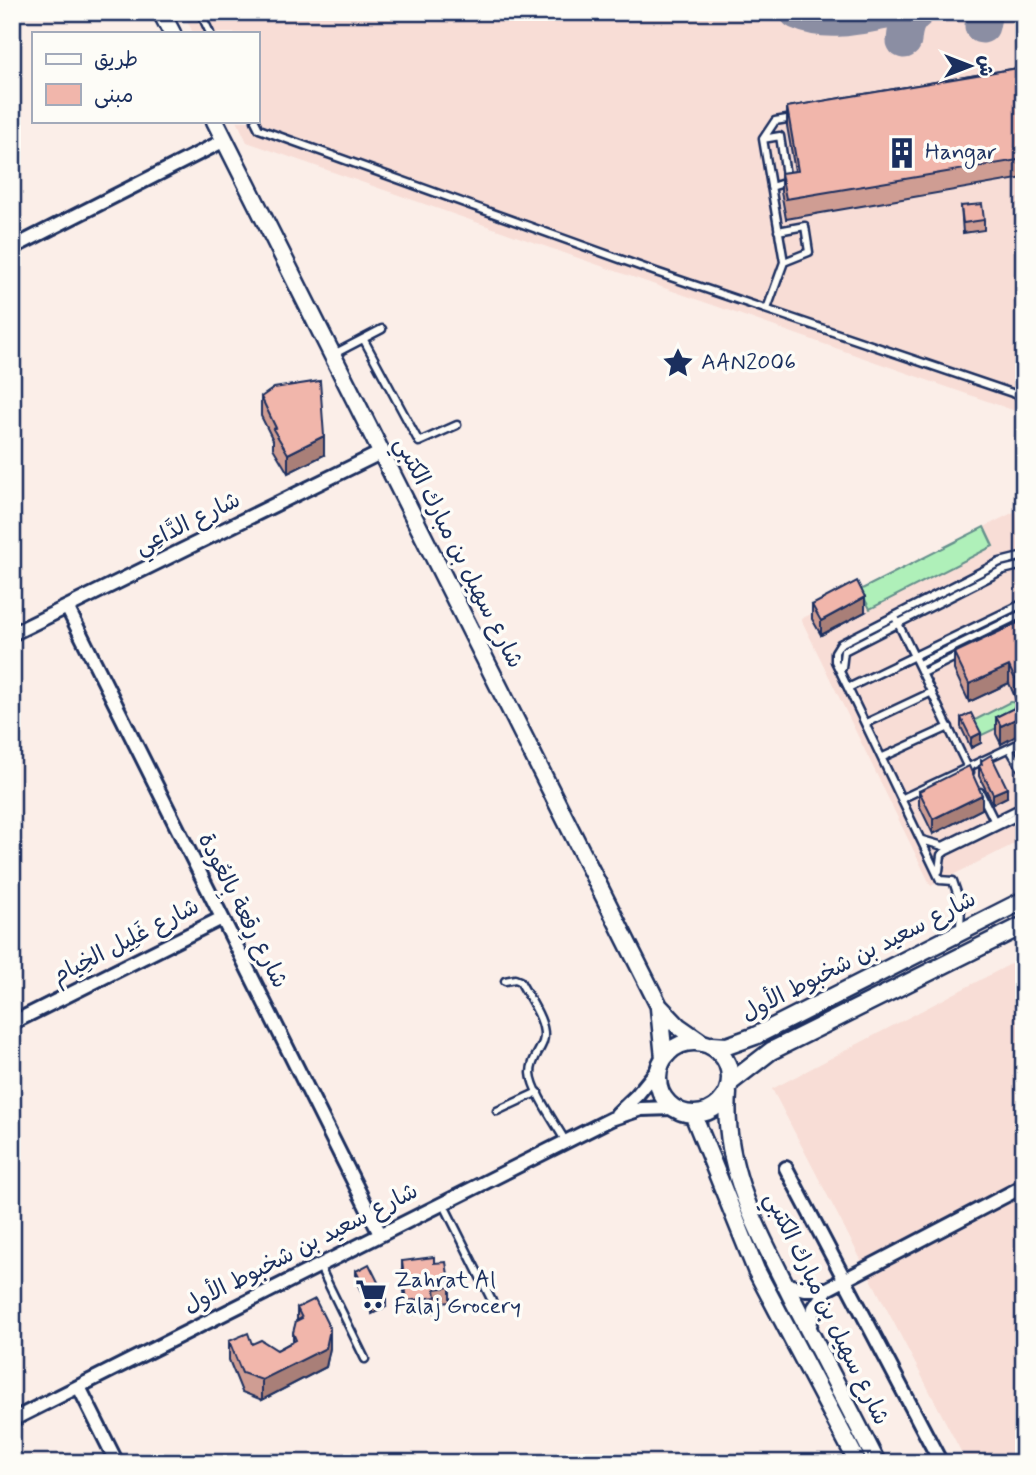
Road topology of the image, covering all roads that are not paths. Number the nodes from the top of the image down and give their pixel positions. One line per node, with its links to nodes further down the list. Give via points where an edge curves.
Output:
1 (161, 12): 3 (street)
2 (200, 12): 4 (lane)
3 (171, 32)
4 (210, 32)
5 (801, 116): 9 (lane, via 775,121)
6 (216, 122): 8 (street, شارع سهيل بن مبارك الكتبي)
7 (256, 122): 14 (lane, via 259,129)
8 (225, 139): 12 (street); 17 (street, شارع سهيل بن مبارك الكتبي)
9 (763, 139): 10 (lane); 10 (lane, via 780,135 788,182)
10 (771, 187): 11 (lane)
11 (778, 231): 13 (lane); 13 (lane, via 805,226 809,252)
12 (12, 248)
13 (784, 262): 14 (lane)
14 (767, 309): 18 (lane)
15 (383, 329): 16 (lane)
16 (364, 340): 17 (lane); 19 (lane, via 419,442)
17 (333, 355): 20 (street, شارع سهيل بن مبارك الكتبي)
18 (1024, 397)
19 (457, 425)
20 (382, 452): 24 (street, شارع الدَّاعِي); 54 (street, شارع سهيل بن مبارك الكتبي)
21 (1024, 556): 26 (lane, via 1000,562)
22 (1024, 565): 26 (lane, via 1003,570)
23 (1024, 603): 29 (lane)
24 (67, 607): 27 (street, شارع الدَّاعِي); 50 (street, شارع رِقعة بِالعُودة)
25 (1024, 613): 30 (lane)
26 (896, 620): 29 (lane); 32 (lane, via 844,651 841,662)
27 (12, 635)
28 (968, 651): 31 (lane)
29 (915, 655): 30 (lane); 32 (lane)
30 (919, 664): 31 (lane)
31 (923, 673): 33 (lane)
32 (848, 688): 34 (lane)
33 (932, 692): 34 (lane); 35 (lane)
34 (866, 723): 38 (lane)
35 (949, 727): 38 (lane); 39 (lane)
36 (1024, 741): 37 (lane)
37 (1009, 748): 39 (lane); 40 (lane)
38 (883, 757): 43 (lane)
39 (968, 767): 41 (lane); 43 (lane)
40 (1024, 773)
41 (973, 778)
42 (978, 788): 46 (lane)
43 (903, 798): 47 (lane)
44 (1024, 806): 46 (lane)
45 (1024, 813): 48 (lane, via 941,855)
46 (994, 820): 47 (lane, via 943,846)
47 (922, 840): 48 (lane)
48 (940, 880): 52 (lane, via 953,881 962,913)
49 (1024, 900): 52 (street, شارع سعيد بن شخبوط الأول)
50 (222, 918): 55 (street, شارع غَلِيل الخِيام); 68 (street, شارع رِقعة بِالعُودة)
51 (1024, 925): 58 (street, شارع سعيد بن شخبوط الأول, via 771,1051)
52 (959, 933): 56 (street, شارع سعيد بن شخبوط الأول, via 755,1036 718,1047)
53 (505, 981): 59 (lane, via 520,981 543,1025 544,1038 531,1075)
54 (659, 1006): 56 (street, شارع سهيل بن مبارك الكتبي, via 678,1026); 57 (street, شارع سهيل بن مبارك الكتبي)
55 (12, 1023)
56 (706, 1043): 57 (street, شارع سعيد بن شخبوط الأول, via 680,1044); 58 (street, via 727,1061)
57 (661, 1063): 60 (street, شارع سهيل بن مبارك الكتبي, via 660,1090); 63 (street, شارع سعيد بن شخبوط الأول)
58 (729, 1087): 62 (street, شارع سعيد بن شخبوط الأول, via 714,1109); 71 (street, شارع سهيل بن مبارك الكتبي, via 726,1125 732,1161 759,1233)
59 (538, 1092): 61 (lane); 64 (lane)
60 (673, 1108): 62 (street); 63 (street, شارع سعيد بن شخبوط الأول, via 641,1110)
61 (498, 1111)
62 (693, 1114): 79 (street, شارع سهيل بن مبارك الكتبي, via 756,1270)
63 (611, 1119): 64 (street, شارع سعيد بن شخبوط الأول)
64 (566, 1142): 67 (street, شارع سعيد بن شخبوط الأول)
65 (786, 1168): 70 (street)
66 (1024, 1186): 70 (street)
67 (443, 1203): 68 (street, شارع سعيد بن شخبوط الأول); 73 (lane)
68 (380, 1234): 69 (street, شارع سعيد بن شخبوط الأول)
69 (319, 1265): 75 (lane); 76 (street, شارع سعيد بن شخبوط الأول)
70 (845, 1280): 72 (street); 81 (street)
71 (786, 1285): 72 (street); 74 (street, شارع سهيل بن مبارك الكتبي)
72 (827, 1289): 74 (street, via 814,1308)
73 (492, 1301)
74 (808, 1330): 80 (street, شارع سهيل بن مبارك الكتبي)
75 (365, 1359)
76 (79, 1387): 77 (street, شارع سعيد بن شخبوط الأول); 78 (street)
77 (12, 1420)
78 (117, 1463)
79 (858, 1463)
80 (877, 1463)
81 (942, 1463)

